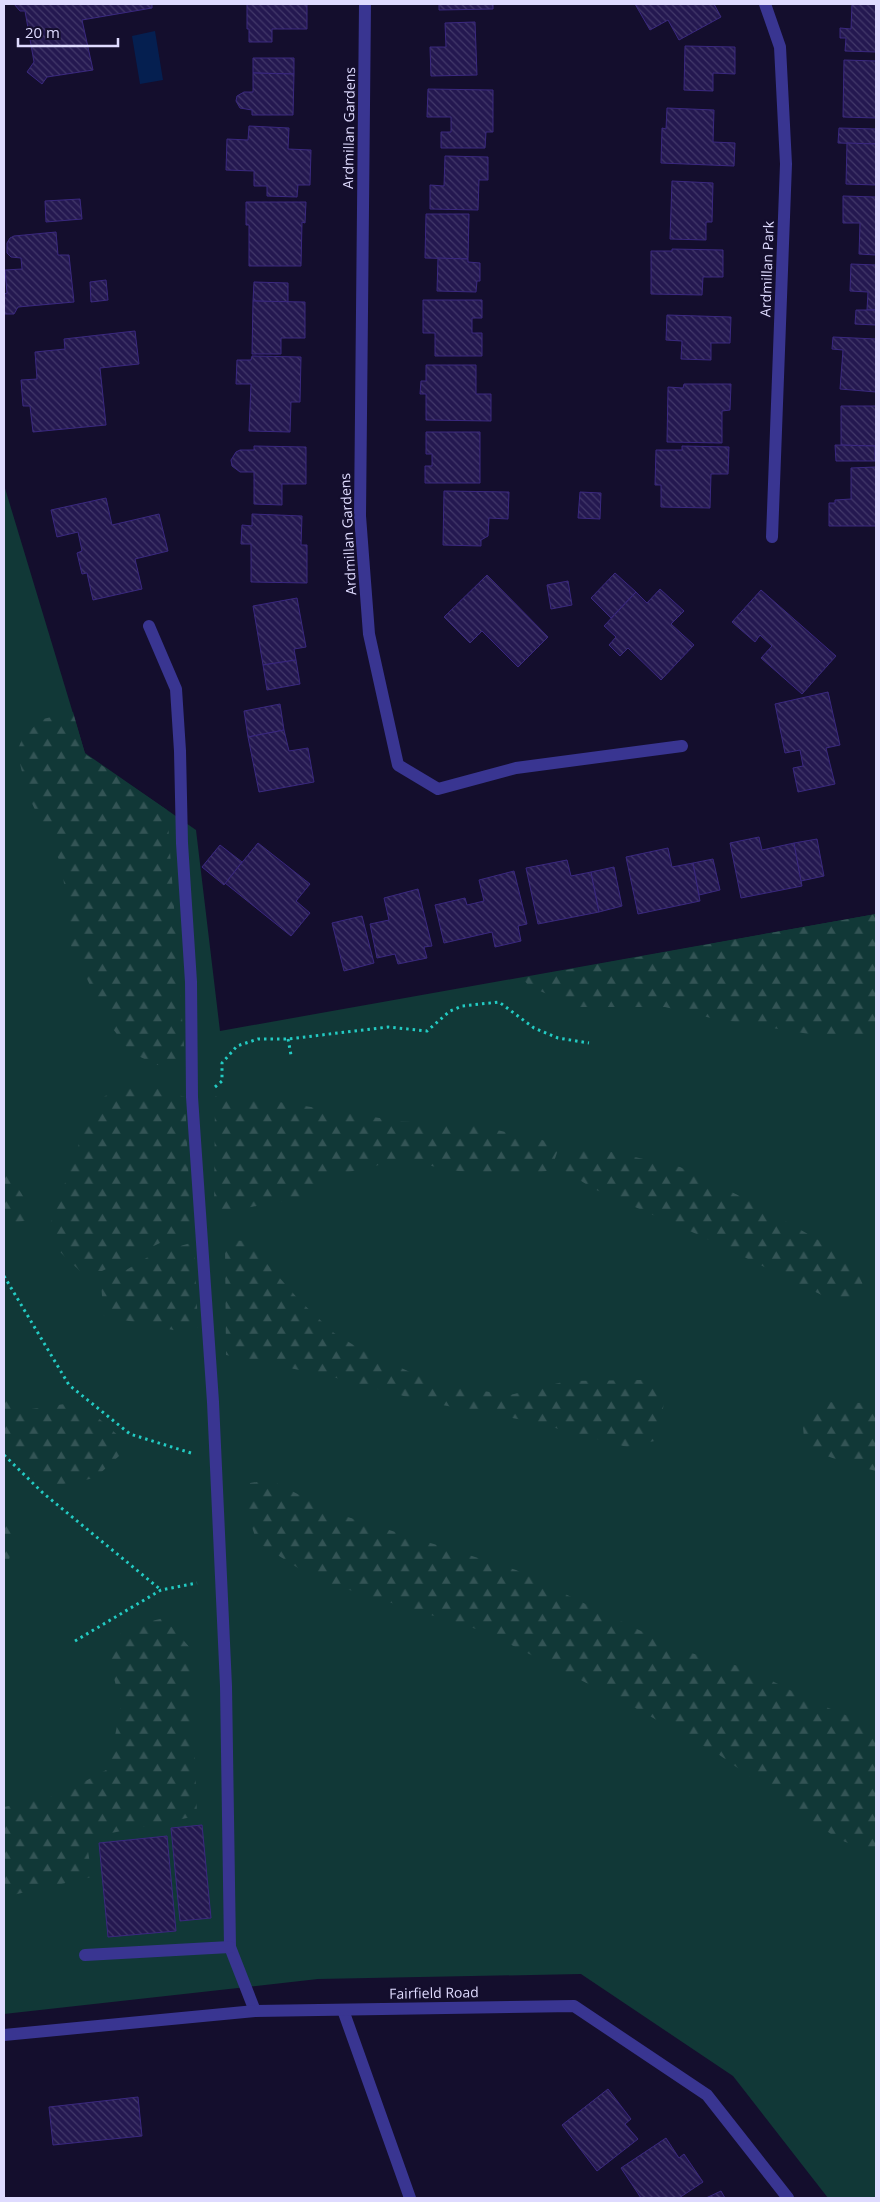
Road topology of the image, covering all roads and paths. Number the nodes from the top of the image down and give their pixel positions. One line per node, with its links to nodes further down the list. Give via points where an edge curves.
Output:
1 (366, 4): 5 (street, Ardmillan Gardens, via 360,516 369,634 398,765 438,788 516,768)
2 (765, 4): 3 (street, Ardmillan Park, via 780,47 786,164)
3 (772, 537)
4 (149, 626): 9 (street, via 176,689 192,982)
5 (682, 746)
6 (288, 1038): 7 (path, via 388,1027 427,1031 450,1011 462,1006 499,1002 534,1028 558,1038); 8 (path); 9 (path, via 258,1039 237,1046 222,1063 222,1081 213,1089)
7 (589, 1043)
8 (291, 1055)
9 (192, 1089): 12 (street)
10 (4, 1276): 12 (path, via 69,1385 130,1434)
11 (4, 1456): 14 (path, via 43,1493)
12 (216, 1461): 13 (street)
13 (221, 1578): 14 (path); 16 (street)
14 (161, 1590): 15 (path)
15 (75, 1641)
16 (230, 1946): 17 (street); 19 (street)
17 (85, 1955)
18 (343, 2010): 19 (street, Fairfield Road); 21 (street); 22 (street, Fairfield Road, via 574,2006 707,2095)
19 (255, 2011): 20 (street, Fairfield Road)
20 (4, 2034)
21 (410, 2198)
22 (788, 2198)

